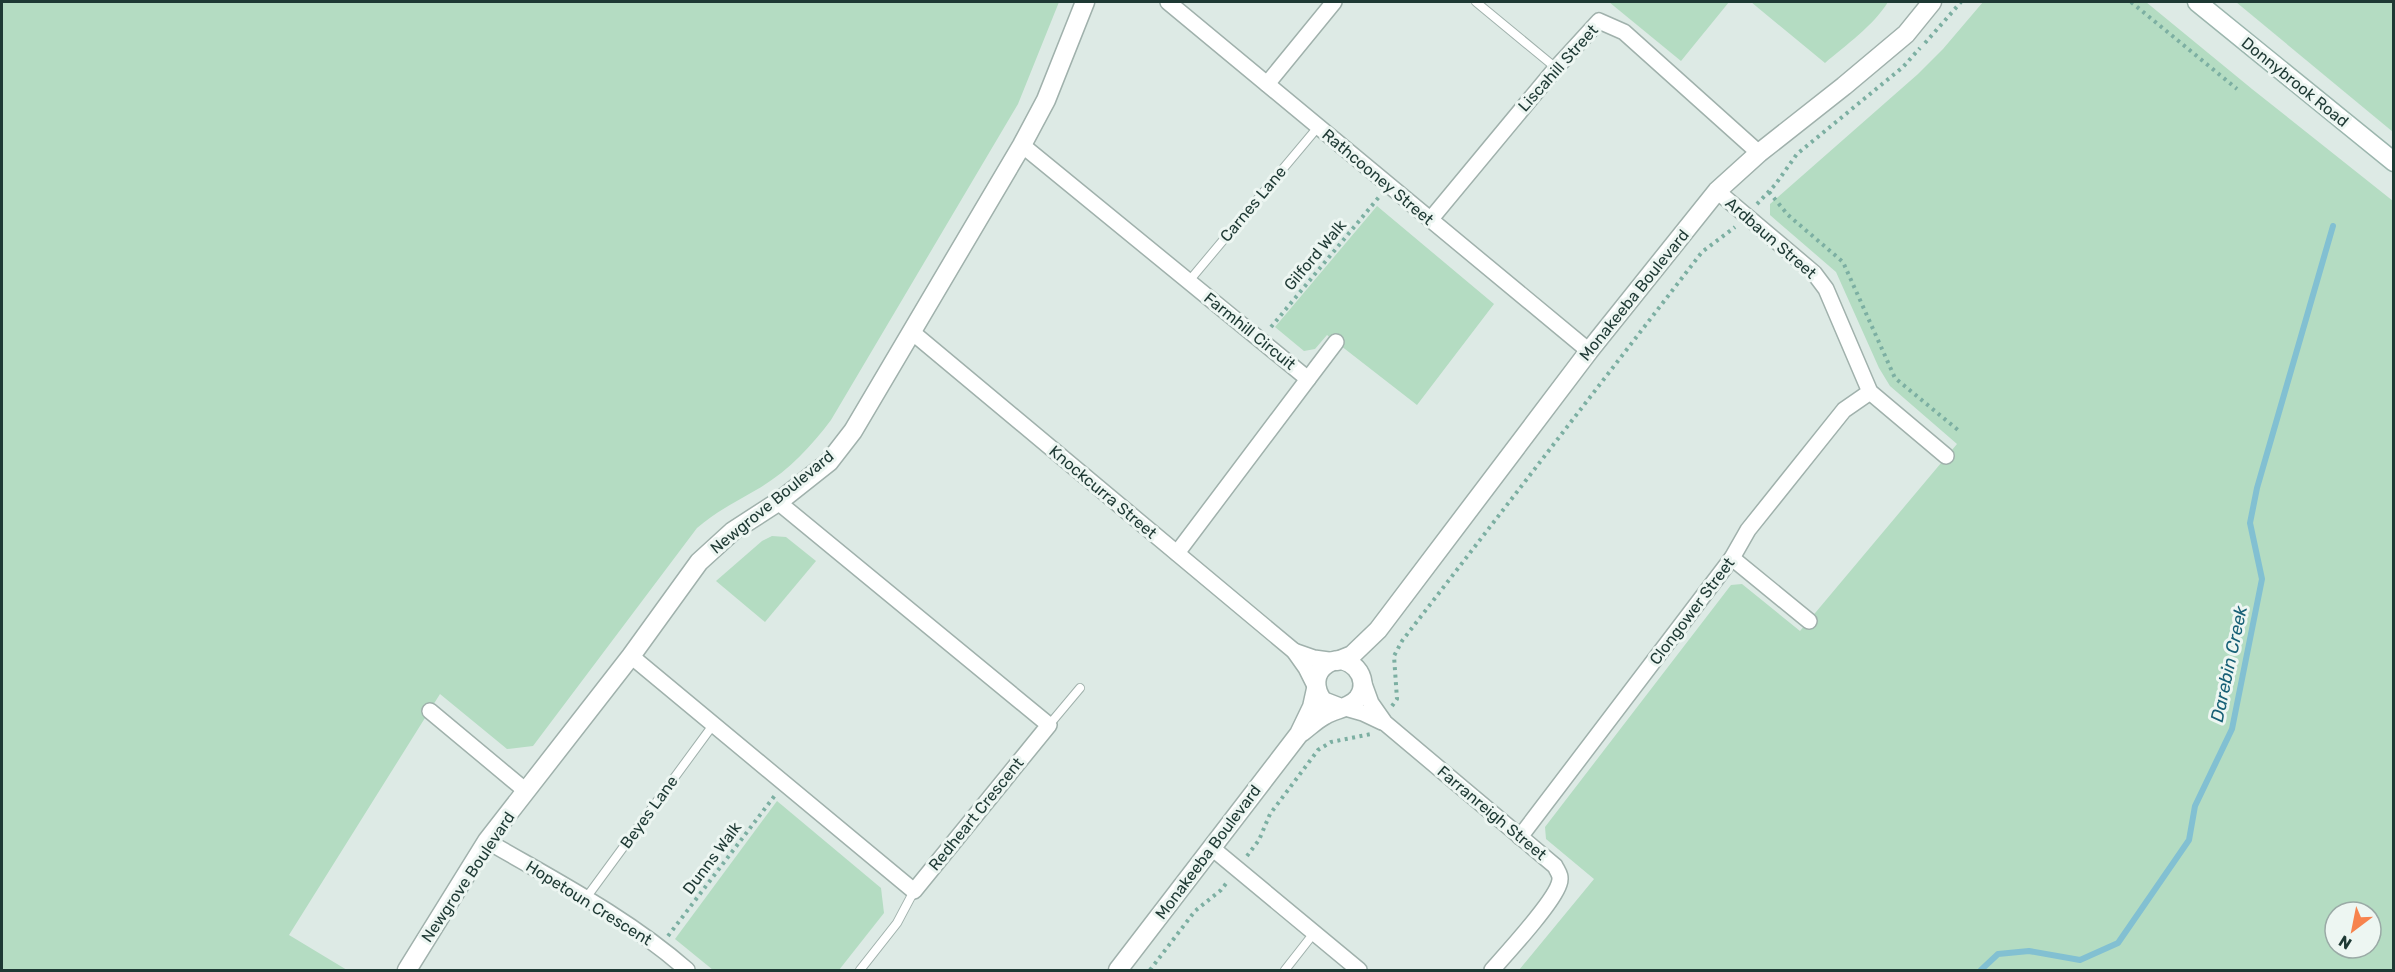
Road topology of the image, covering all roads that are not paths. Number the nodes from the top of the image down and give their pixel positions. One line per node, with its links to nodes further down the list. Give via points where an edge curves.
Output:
1 (1085, 2): 10 (street, Newgrove Boulevard, via 1046,100)
2 (1168, 2): 8 (street, Rathcooney Street)
3 (1334, 2): 8 (street)
4 (1476, 2): 7 (lane)
5 (1932, 2): 11 (street, Monakeeba Boulevard, via 1906,34)
6 (2197, 2): 12 (street, Donnybrook Road)
7 (1556, 68): 11 (street, Liscahill Street, via 1599,21 1612,25); 14 (street, Liscahill Street)
8 (1267, 84): 9 (street, Rathcooney Street)
9 (1318, 126): 14 (street, Rathcooney Street); 15 (lane, Carnes Lane)
10 (1022, 145): 15 (street, Farmhill Circuit); 16 (street, Newgrove Boulevard)
11 (1759, 153): 13 (street, Monakeeba Boulevard)
12 (2394, 162)
13 (1718, 191): 18 (street, Monakeeba Boulevard); 20 (street, Ardbaun Street, via 1814,273 1826,289)
14 (1430, 220): 18 (street, Rathcooney Street)
15 (1189, 281): 19 (street, Farmhill Circuit)
16 (912, 332): 22 (street, Newgrove Boulevard, via 853,431 829,462); 23 (street, Knockcurra Street)
17 (1336, 342): 19 (street)
18 (1589, 351): 26 (street, Monakeeba Boulevard)
19 (1308, 378): 23 (street, Farmhill Circuit)
20 (1870, 392): 21 (street, Ardbaun Street); 24 (street, Clongower Street, via 1844,410 1748,530)
21 (1946, 456)
22 (778, 502): 28 (street, Newgrove Boulevard, via 733,531 699,562); 37 (street)
23 (1177, 554): 27 (street, Knockcurra Street)
24 (1732, 558): 25 (street); 40 (street, Clongower Street)
25 (1809, 621)
26 (1377, 630): 29 (street, Monakeeba Boulevard, via 1352,655); 30 (street, Monakeeba Boulevard)
27 (1294, 651): 29 (street, Knockcurra Street); 32 (street, Knockcurra Street)
28 (631, 656): 36 (street); 39 (street, Newgrove Boulevard)
29 (1337, 661): 30 (street, via 1350,663); 32 (street, via 1320,670)
30 (1362, 680): 33 (street, via 1360,695); 35 (street, Farranreigh Street)
31 (1080, 688): 37 (lane)
32 (1316, 688): 33 (street, via 1323,701); 38 (street, Monakeeba Boulevard)
33 (1341, 707): 35 (street, Farranreigh Street); 38 (street, Monakeeba Boulevard)
34 (430, 711): 39 (street)
35 (1383, 721): 40 (street, Farranreigh Street)
36 (713, 725): 43 (street); 44 (lane, Beyes Lane)
37 (1049, 725): 43 (street, Redheart Crescent)
38 (1299, 734): 42 (street, Monakeeba Boulevard)
39 (526, 791): 41 (street, Newgrove Boulevard)
40 (1520, 837): 52 (street, Farranreigh Street, via 1555,866 1561,876 1545,906)
41 (488, 841): 44 (street, Hopetoun Crescent); 46 (street, Newgrove Boulevard)
42 (1212, 848): 45 (street); 49 (street, Monakeeba Boulevard)
43 (914, 891): 48 (lane, via 897,923)
44 (586, 898): 47 (street, Hopetoun Crescent, via 660,947)
45 (1314, 933): 50 (lane); 51 (street)
46 (407, 970)
47 (687, 970)
48 (860, 970)
49 (1118, 970)
50 (1285, 970)
51 (1359, 970)
52 (1492, 970)

